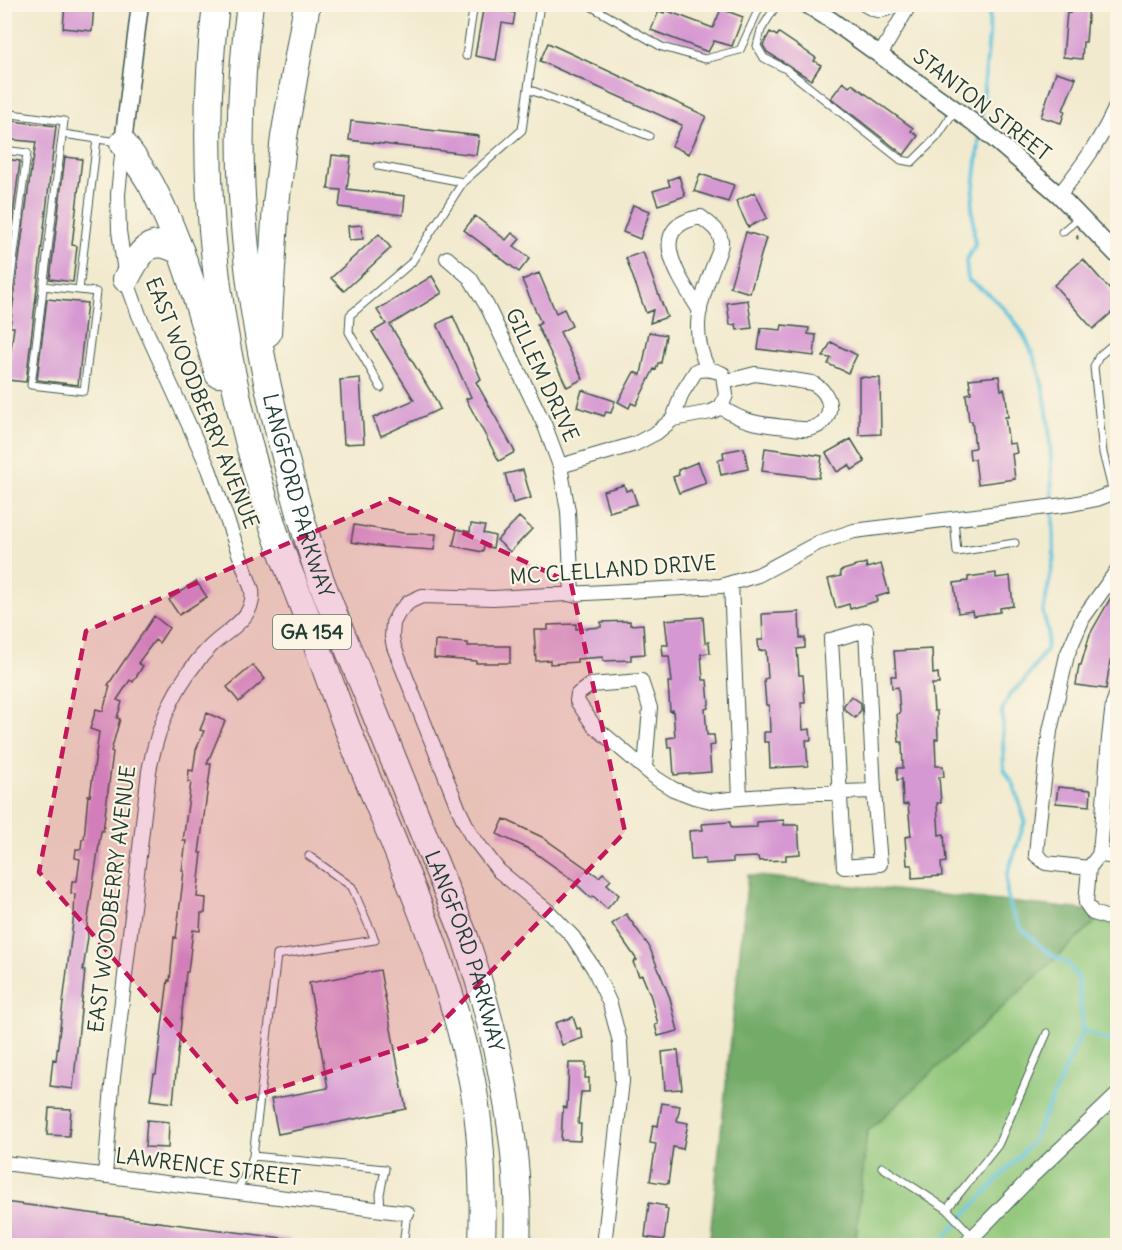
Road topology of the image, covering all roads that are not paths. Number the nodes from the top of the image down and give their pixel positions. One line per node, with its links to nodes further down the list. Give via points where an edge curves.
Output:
1 (140, 4): 22 (street, EAST WOODBERRY AVENUE)
2 (216, 4): 47 (highway, LANGFORD PARKWAY / GA 154, via 207,106 208,189 217,293 239,404)
3 (250, 4): 40 (highway, LANGFORD PARKWAY / GA 154, via 242,92 243,202 246,261)
4 (307, 4): 40 (highway, via 276,204)
5 (474, 4): 14 (lane)
6 (540, 4): 15 (lane)
7 (587, 4): 8 (lane, via 662,46 705,59 740,50)
8 (761, 4)
9 (777, 4): 17 (lane, via 761,30 757,46 764,58 786,69 901,160 912,162 937,137)
10 (806, 4): 13 (street, STANTON STREET)
11 (858, 4): 12 (lane, via 871,14)
12 (910, 4): 13 (street)
13 (880, 55): 17 (street, STANTON STREET)
14 (466, 56)
15 (528, 89): 20 (lane); 25 (lane, via 522,130)
16 (1118, 102): 26 (street, via 1090,155)
17 (955, 110): 26 (street, STANTON STREET)
18 (4, 113): 19 (lane, via 64,121)
19 (63, 134): 21 (lane); 33 (lane)
20 (649, 136)
21 (97, 139): 22 (lane); 34 (lane)
22 (123, 143): 29 (highway, via 151,184); 32 (street, EAST WOODBERRY AVENUE, via 118,195)
23 (4, 150): 36 (lane, via 27,153)
24 (378, 166): 25 (lane)
25 (463, 182): 41 (lane, via 411,263 350,315 349,332)
26 (1059, 195): 27 (street, STANTON STREET)
27 (1080, 217): 28 (lane); 30 (street, STANTON STREET)
28 (1062, 232)
29 (181, 252): 32 (highway, via 165,244 147,247); 47 (highway, via 235,437)
30 (1118, 256)
31 (447, 258): 44 (street, GILLEM DRIVE, via 470,278 487,306)
32 (126, 279): 67 (street, EAST WOODBERRY AVENUE, via 209,469 254,600 247,616 210,647 185,678 167,709 155,743 112,1086)
33 (43, 286): 34 (lane); 34 (lane, via 31,385 84,391 96,292)
34 (79, 290)
35 (700, 311): 35 (street, via 722,243 718,232 701,217 677,226 669,242 669,255); 38 (street, via 699,352)
36 (4, 332)
37 (1118, 340): 45 (lane, via 1099,356 1094,367 1103,453)
38 (708, 369): 39 (street, via 723,374); 43 (street, via 696,371 682,393)
39 (724, 382): 42 (street, via 726,395); 42 (street, via 755,374 813,383 826,393 830,409 822,424 807,429 751,423)
40 (266, 385): 75 (highway, LANGFORD PARKWAY / GA 154, via 319,574 465,937 485,997 515,1165)
41 (381, 388)
42 (721, 407): 43 (street)
43 (673, 419): 44 (street, via 635,444)
44 (560, 465): 51 (street, GILLEM DRIVE, via 568,511)
45 (1115, 492): 46 (street, MC CLELLAND DRIVE, via 1072,504)
46 (954, 519): 48 (lane, via 957,552); 50 (street, MC CLELLAND DRIVE, via 854,531 818,543 758,575)
47 (271, 521): 74 (highway, LANGFORD PARKWAY / GA 154, via 455,1009 470,1068 478,1123)
48 (1015, 543)
49 (1118, 569): 60 (street, via 1083,618 1067,655 1050,731 1039,822 1036,855 1046,863)
50 (731, 583): 51 (street, MC CLELLAND DRIVE); 56 (street)
51 (572, 595): 76 (street, MC CLELLAND DRIVE, via 422,596 399,612 392,637 471,835 499,871 573,937 610,1004 620,1042 622,1080)
52 (1118, 690): 57 (street, via 1109,738)
53 (645, 768): 53 (street, via 594,726 578,701 578,694 590,686 641,681 650,708); 56 (street, via 673,789 694,797 711,801)
54 (874, 791): 55 (street); 55 (street, via 880,864 844,867); 55 (street, via 866,630 831,640)
55 (839, 792): 56 (street)
56 (740, 798)
57 (1099, 855): 59 (street); 60 (street)
58 (309, 856): 64 (lane, via 352,887 375,940 277,955)
59 (1118, 856)
60 (1089, 868): 61 (street, via 1086,903 1093,913)
61 (1118, 921)
62 (1047, 1033): 70 (lane, via 998,1145)
63 (1118, 1094): 72 (street)
64 (253, 1156): 68 (lane); 69 (lane, via 385,1169)
65 (4, 1163): 67 (street, LAWRENCE STREET)
66 (882, 1167): 70 (lane)
67 (105, 1176): 68 (street, LAWRENCE STREET)
68 (236, 1192): 69 (street, LAWRENCE STREET, via 282,1203)
69 (381, 1210): 71 (street, LAWRENCE STREET)
70 (950, 1212): 72 (lane)
71 (407, 1213): 73 (lane)
72 (967, 1236)
73 (403, 1245)
74 (482, 1245)
75 (517, 1245)
76 (604, 1245)

